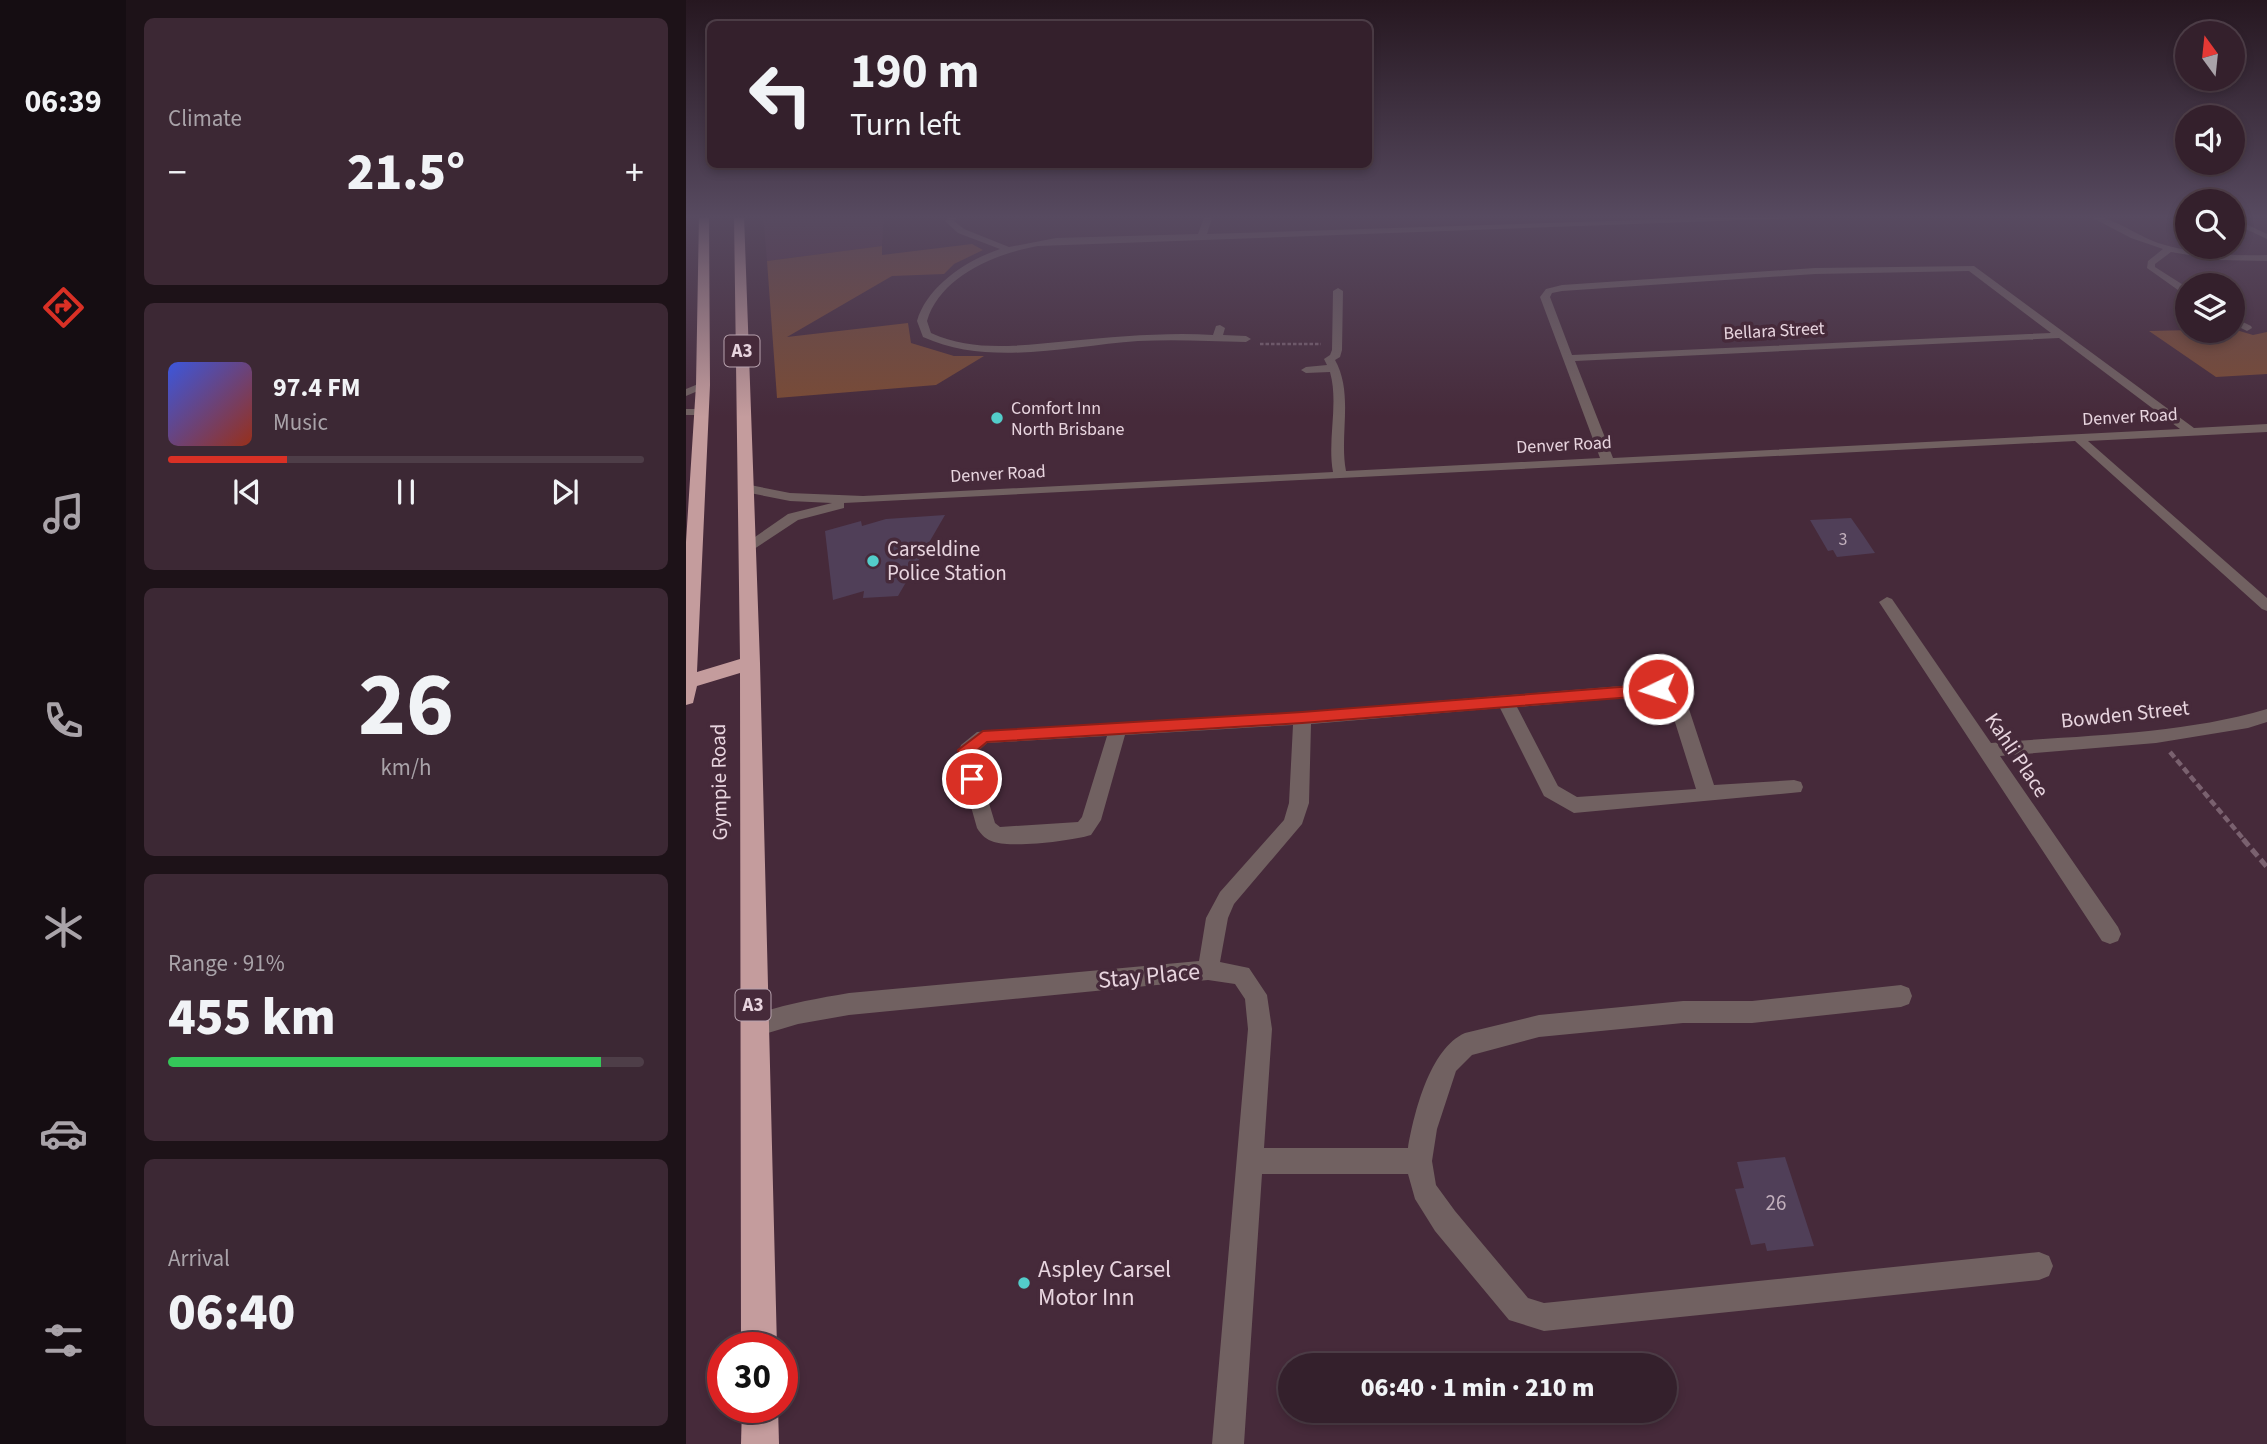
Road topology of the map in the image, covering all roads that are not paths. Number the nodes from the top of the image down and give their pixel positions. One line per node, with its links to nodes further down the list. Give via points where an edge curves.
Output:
1 (704, 282): 12 (highway, A3)
2 (740, 282): 20 (highway, Gympie Road / A3)
3 (949, 282): 8 (street, via 923,314 922,328 927,335 958,346 991,349 1219,333)
4 (1646, 282): 9 (street, via 1549,291 1545,297)
5 (1991, 282): 7 (street)
6 (1338, 291): 10 (street)
7 (2064, 335): 9 (street, Bellara Street); 16 (street)
8 (1246, 340)
9 (1570, 358): 18 (street)
10 (1333, 360): 11 (street); 19 (street, via 1339,385)
11 (1306, 370)
12 (703, 385): 13 (street); 14 (highway, A3)
13 (686, 393)
14 (694, 412): 26 (highway, A3)
15 (2267, 428): 16 (street, Denver Road)
16 (2193, 433): 17 (street, Denver Road)
17 (2079, 439): 18 (street, Denver Road); 24 (street)
18 (1608, 462): 19 (street, Denver Road)
19 (1340, 474): 21 (street, Denver Road)
20 (745, 488): 21 (street, Denver Road, via 790,497); 22 (highway, Gympie Road / A3)
21 (863, 500): 22 (street, Denver Road, via 793,517)
22 (746, 548): 25 (highway, Gympie Road / A3)
23 (1887, 602): 32 (street, Kahli Place)
24 (2267, 606)
25 (750, 663): 26 (highway); 38 (highway, Gympie Road / A3)
26 (687, 682): 27 (highway, A3)
27 (686, 698)
28 (1505, 700): 30 (street); 34 (street, via 1551,791 1562,800 1574,805); 34 (street, via 1658,689 1670,692 1678,700)
29 (2267, 715): 32 (street, Bowden Street, via 2156,736)
30 (1302, 718): 31 (street); 36 (street, via 1299,803 1292,824 1227,898 1217,918)
31 (1118, 729): 31 (street, via 1000,735 973,743 966,757 987,828 997,835 1084,829 1091,820)
32 (1986, 750): 35 (street, Kahli Place)
33 (1794, 787): 34 (street)
34 (1707, 793)
35 (2110, 934)
36 (1208, 970): 38 (street, Stay Place, via 849,1004); 39 (street, Stay Place, via 1241,975 1256,995 1260,1029)
37 (1901, 996): 40 (street, via 1752,1012 1683,1012 1539,1026 1465,1045 1446,1064 1423,1129)
38 (754, 1026): 42 (highway, Gympie Road / A3)
39 (1250, 1161): 40 (street); 45 (street, Stay Place)
40 (1419, 1161): 41 (street, via 1424,1190 1445,1221 1519,1310 1544,1317)
41 (2039, 1266)
42 (759, 1332)
43 (760, 1423): 44 (highway)
44 (760, 1444)
45 (1228, 1444)

